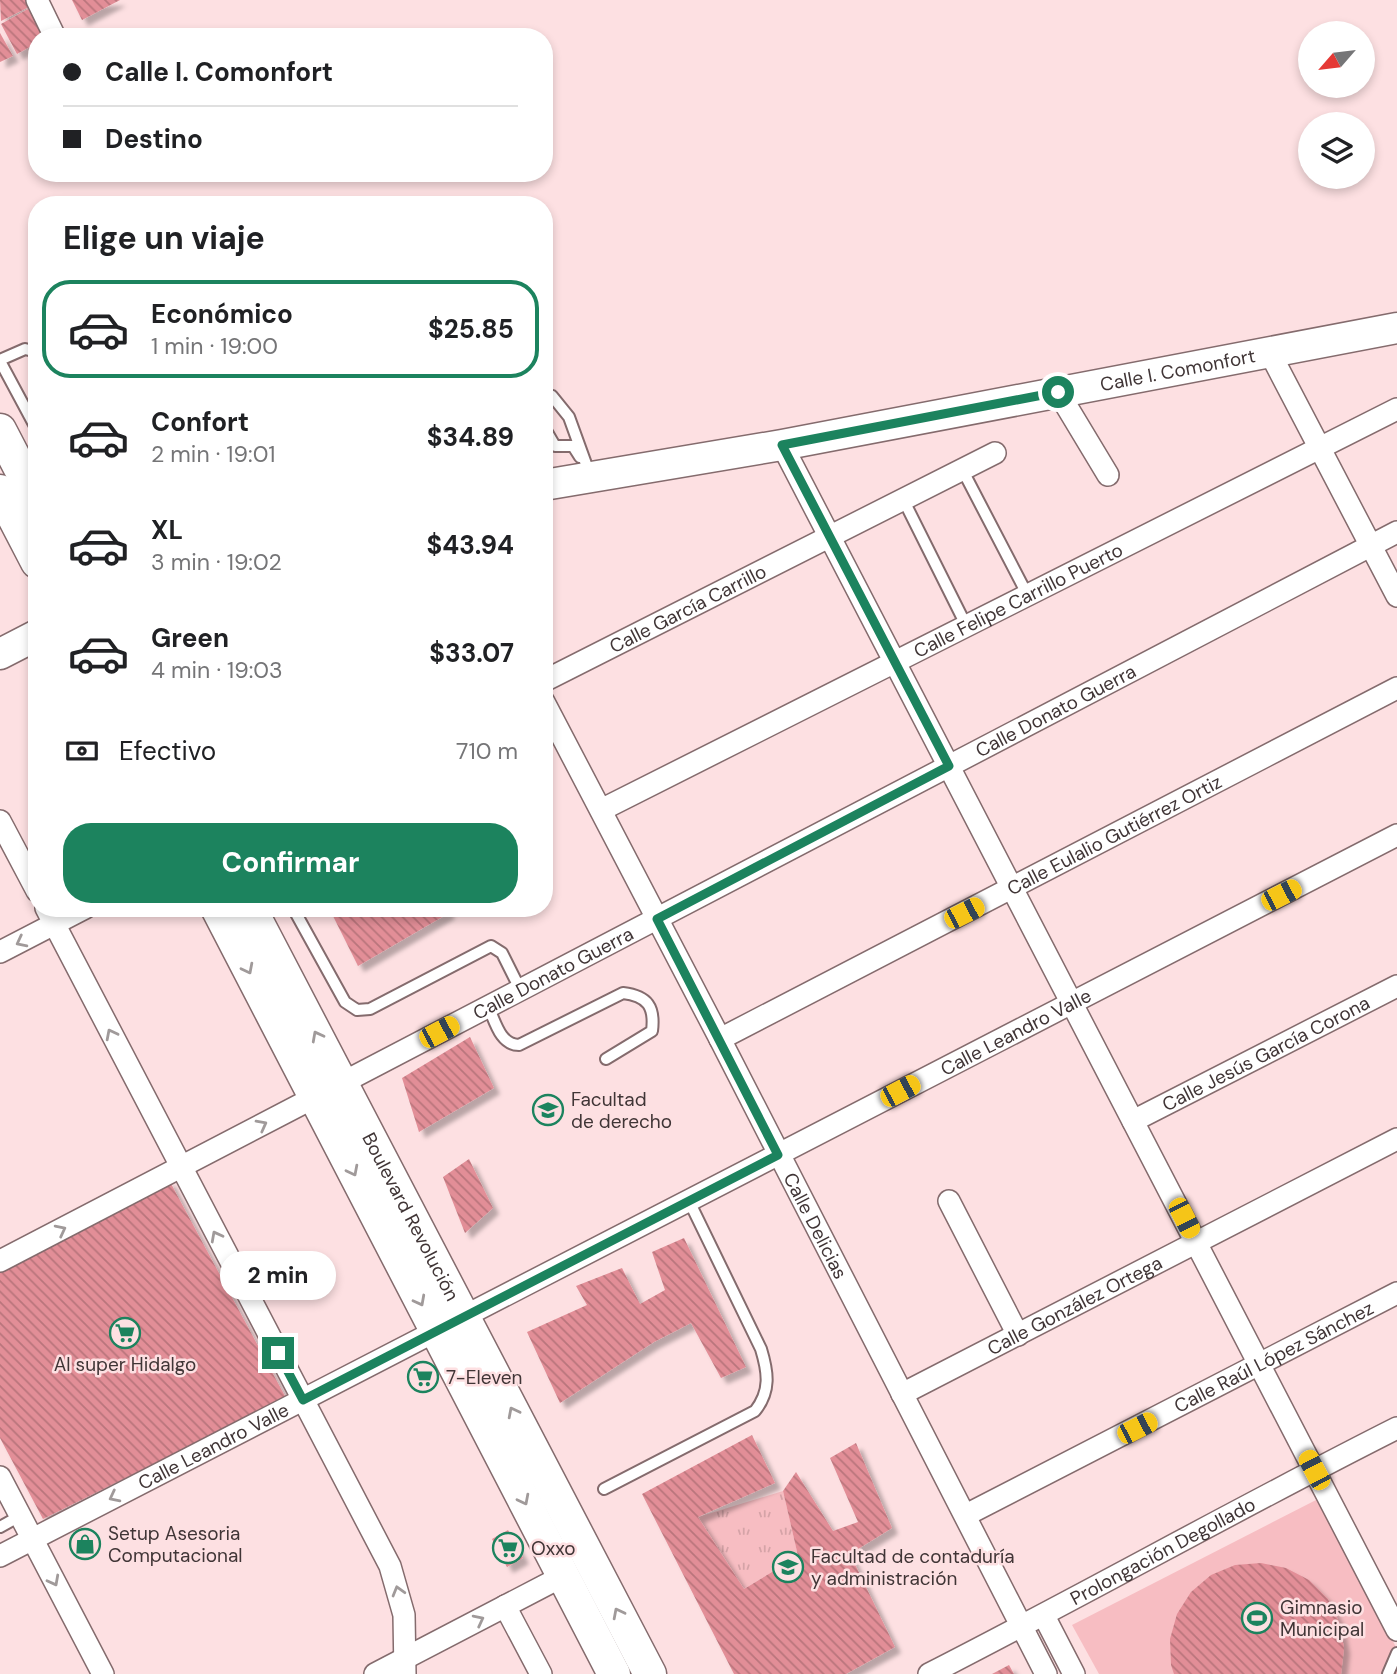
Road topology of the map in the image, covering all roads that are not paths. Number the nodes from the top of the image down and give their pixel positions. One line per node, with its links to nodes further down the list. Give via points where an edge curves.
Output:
1 (37, 0): 2 (street)
2 (51, 28)
3 (1397, 328): 5 (main road, Calle I. Comonfort)
4 (28, 350): 6 (lane)
5 (1270, 353): 7 (main road, Calle I. Comonfort); 14 (street)
6 (0, 361): 10 (lane)
7 (1058, 392): 13 (main road, Calle I. Comonfort); 17 (street)
8 (553, 397): 18 (lane, via 569,417)
9 (1397, 409): 14 (street, Calle Felipe Carrillo Puerto)
10 (28, 413)
11 (0, 430): 19 (main road)
12 (553, 443): 18 (lane, via 573,446)
13 (782, 445): 18 (main road, Calle I. Comonfort); 24 (street)
14 (1320, 448): 26 (street); 27 (street, Calle Felipe Carrillo Puerto)
15 (995, 453): 16 (street, Calle García Carrillo)
16 (962, 469): 22 (street, Calle García Carrillo); 27 (lane)
17 (1108, 475)
18 (588, 478): 20 (main road, Calle I. Comonfort)
19 (28, 484)
20 (553, 484)
21 (0, 491): 25 (main road)
22 (903, 499): 24 (street, Calle García Carrillo); 29 (lane)
23 (1397, 532): 26 (street, Calle Donato Guerra)
24 (830, 536): 32 (street); 33 (street, Calle García Carrillo)
25 (28, 545)
26 (1371, 546): 28 (street); 36 (street, Calle Donato Guerra)
27 (1027, 594): 29 (street, Calle Felipe Carrillo Puerto)
28 (1397, 596)
29 (966, 625): 32 (street, Calle Felipe Carrillo Puerto)
30 (28, 640): 31 (main road)
31 (0, 654)
32 (894, 660): 36 (street); 37 (street, Calle Felipe Carrillo Puerto)
33 (553, 676)
34 (1397, 688): 41 (street, Calle Eulalio Gutiérrez Ortiz)
35 (553, 719): 37 (street, Calle Delicias)
36 (949, 766): 41 (street); 47 (street, Calle Donato Guerra)
37 (601, 810): 47 (street, Calle Delicias)
38 (0, 821): 40 (street)
39 (1397, 835): 51 (street, Calle Leandro Valle)
40 (28, 874)
41 (1012, 888): 51 (street); 53 (street, Calle Eulalio Gutiérrez Ortiz)
42 (49, 917): 48 (street, one-way to 48)
43 (51, 917): 59 (street, one-way to 43)
44 (222, 917): 55 (main road, one-way to 55)
45 (254, 917): 55 (main road, Boulevard Revolución, one-way to 45)
46 (298, 917): 50 (lane, via 345,1002 357,1010 370,1009 491,946 502,953)
47 (657, 919): 50 (street, Calle Donato Guerra); 53 (street, Calle Delicias)
48 (0, 952)
49 (1397, 986): 56 (street, Calle Jesús García Corona)
50 (520, 989): 52 (street, Calle Donato Guerra)
51 (1072, 1003): 56 (street); 58 (street, Calle Leandro Valle)
52 (488, 1006): 54 (lane, via 505,1041 519,1045 623,993 645,999 654,1020 652,1031); 55 (street, Calle Donato Guerra)
53 (720, 1039): 58 (street, Calle Delicias)
54 (606, 1059)
55 (328, 1090): 59 (street, Calle Donato Guerra, one-way to 55); 65 (main road, Boulevard Revolución); 66 (main road, one-way to 66)
56 (1133, 1121): 62 (street)
57 (1397, 1139): 62 (street, Calle González Ortega)
58 (778, 1155): 60 (street, Calle Leandro Valle); 69 (street, Calle Delicias)
59 (180, 1168): 63 (street, Calle Donato Guerra, one-way to 59); 70 (street, one-way to 59)
60 (689, 1200): 65 (street, Calle Leandro Valle); 74 (lane, via 761,1349 768,1385 764,1401 755,1412)
61 (949, 1201): 67 (street)
62 (1196, 1243): 67 (street, Calle González Ortega); 68 (street)
63 (0, 1261)
64 (1397, 1293): 68 (street, Calle Raúl López Sánchez)
65 (464, 1316): 66 (street, Calle Leandro Valle); 91 (main road, Boulevard Revolución, one-way to 65)
66 (436, 1331): 70 (street, Calle Leandro Valle); 80 (main road, one-way to 80)
67 (1018, 1335): 69 (street, Calle González Ortega)
68 (1260, 1366): 72 (street); 75 (street, Calle Raúl López Sánchez)
69 (902, 1394): 75 (street, Calle Delicias)
70 (303, 1400): 78 (street, Calle Leandro Valle, one-way to 78); 86 (street, one-way to 70, via 404,1615 390,1566)
71 (1397, 1428): 72 (street, Prolongación Degollado)
72 (1314, 1470): 82 (street, Prolongación Degollado); 84 (street)
73 (0, 1477): 76 (street)
74 (604, 1489)
75 (966, 1515): 83 (street, Calle Delicias)
76 (20, 1516): 77 (lane); 78 (street)
77 (0, 1527)
78 (32, 1539): 79 (street, Calle Leandro Valle); 87 (street, one-way to 87)
79 (0, 1556)
80 (563, 1576): 81 (street); 90 (main road)
81 (505, 1606): 86 (street, one-way to 81); 89 (street)
82 (1044, 1616): 83 (street, Prolongación Degollado); 94 (street)
83 (1022, 1627): 92 (street, Prolongación Degollado); 93 (street, Calle Delicias)
84 (1397, 1630)
85 (1397, 1653): 95 (lane)
86 (405, 1666): 88 (street)
87 (103, 1674)
88 (375, 1674)
89 (541, 1674)
90 (614, 1674)
91 (650, 1674)
92 (929, 1674)
93 (1046, 1674)
94 (1074, 1674)
95 (1388, 1674)

